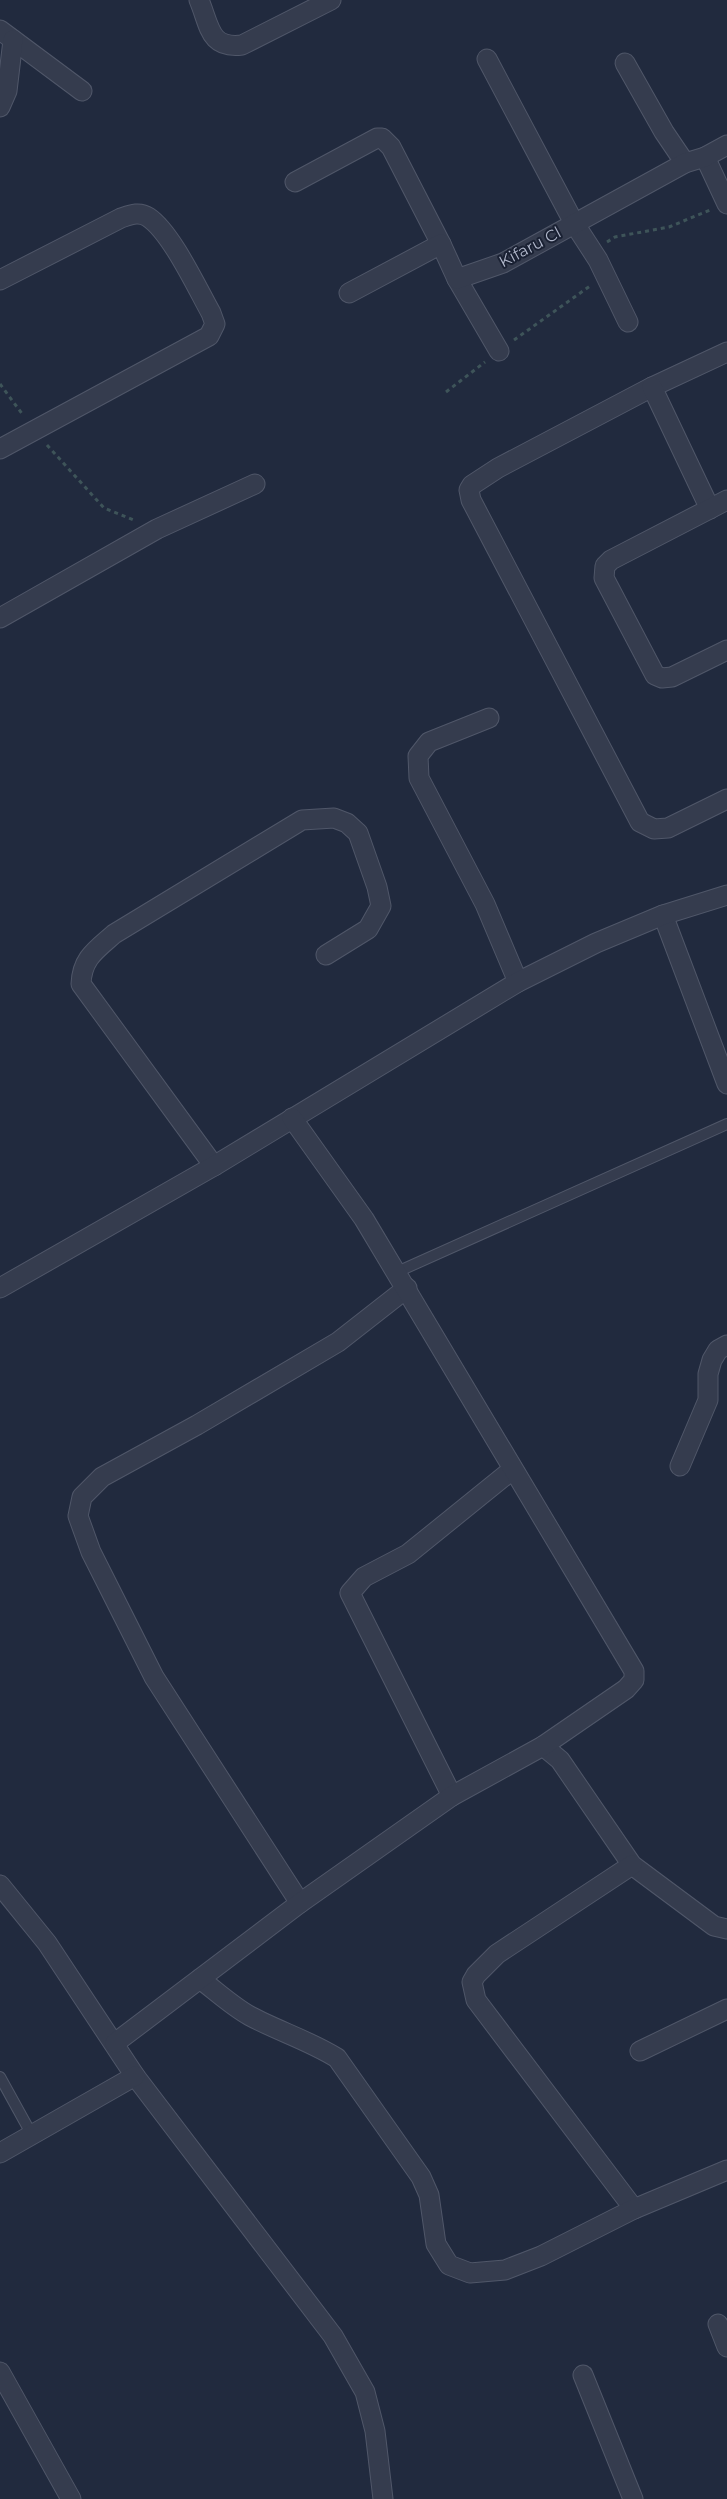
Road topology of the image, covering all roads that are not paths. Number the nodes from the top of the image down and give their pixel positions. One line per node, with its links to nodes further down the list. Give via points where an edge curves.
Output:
1 (199, 0): 2 (street, via 215,39 231,46 242,45)
2 (331, 0)
3 (7, 35): 6 (street); 7 (street, via 7,90)
4 (487, 59): 13 (street)
5 (625, 63): 10 (street, via 664,132)
6 (82, 91)
7 (0, 107)
8 (727, 145): 9 (street, Kifaru Cl)
9 (706, 157): 10 (street, Kifaru Cl); 12 (street)
10 (686, 162): 13 (street, Kifaru Cl)
11 (295, 182): 14 (street, via 376,138 382,138 391,147)
12 (727, 204)
13 (574, 223): 15 (street, Kifaru Cl, via 503,263); 18 (street, via 598,260)
14 (441, 244): 15 (street); 17 (street)
15 (457, 279): 19 (street)
16 (0, 280): 22 (street, via 121,218 137,214 147,216 166,236 215,324 210,336)
17 (349, 293)
18 (628, 322)
19 (499, 351)
20 (727, 352): 21 (street)
21 (652, 387): 24 (street); 28 (street, via 498,468 472,485 471,500 640,822 654,829 668,828)
22 (0, 450)
23 (256, 484): 25 (street, via 157,529)
24 (719, 505): 26 (street, via 611,560 604,566 604,578 655,675 672,677)
25 (0, 618)
26 (727, 650)
27 (489, 718): 32 (street, via 428,742 418,756 419,778 486,904)
28 (727, 799)
29 (727, 895): 30 (street)
30 (663, 915): 32 (street, via 596,942); 33 (street)
31 (326, 955): 36 (street, via 368,929 381,906 358,833 347,823 318,817 302,820 114,934 81,969 81,984)
32 (518, 982): 34 (street)
33 (727, 1084)
34 (292, 1118): 36 (street); 37 (street, via 364,1220)
35 (727, 1124): 37 (lane)
36 (214, 1166): 38 (street)
37 (396, 1272): 39 (street)
38 (0, 1288)
39 (407, 1288): 42 (street); 47 (street, via 338,1342 197,1426 102,1477 82,1497 78,1516 91,1552 154,1677)
40 (727, 1345): 41 (street, via 718,1350 712,1360 708,1374 708,1400)
41 (680, 1466)
42 (512, 1470): 43 (street, via 634,1671 634,1680 626,1689); 44 (street, via 408,1554 364,1577 350,1593)
43 (543, 1746): 44 (street); 45 (street, via 560,1760)
44 (452, 1796): 47 (street)
45 (632, 1865): 48 (street, via 714,1926); 58 (street, via 497,1954 472,1982 476,2000)
46 (0, 1885): 51 (street, via 47,1943)
47 (300, 1903): 49 (street)
48 (727, 1929)
49 (200, 1979): 51 (street); 58 (street, via 248,2015 337,2058 421,2176 429,2195 436,2244 448,2265 470,2273 505,2270 541,2256)
50 (727, 2009): 52 (street)
51 (114, 2043): 53 (street)
52 (640, 2051)
53 (135, 2076): 55 (street); 64 (street, via 333,2336 365,2392 375,2431)
54 (0, 2077): 55 (lane)
55 (32, 2135): 56 (street)
56 (0, 2153)
57 (727, 2170): 58 (street)
58 (634, 2209)
59 (718, 2324): 60 (street)
60 (727, 2347)
61 (0, 2372): 63 (street)
62 (583, 2374): 65 (street)
63 (71, 2499)
64 (382, 2499)
65 (633, 2499)

